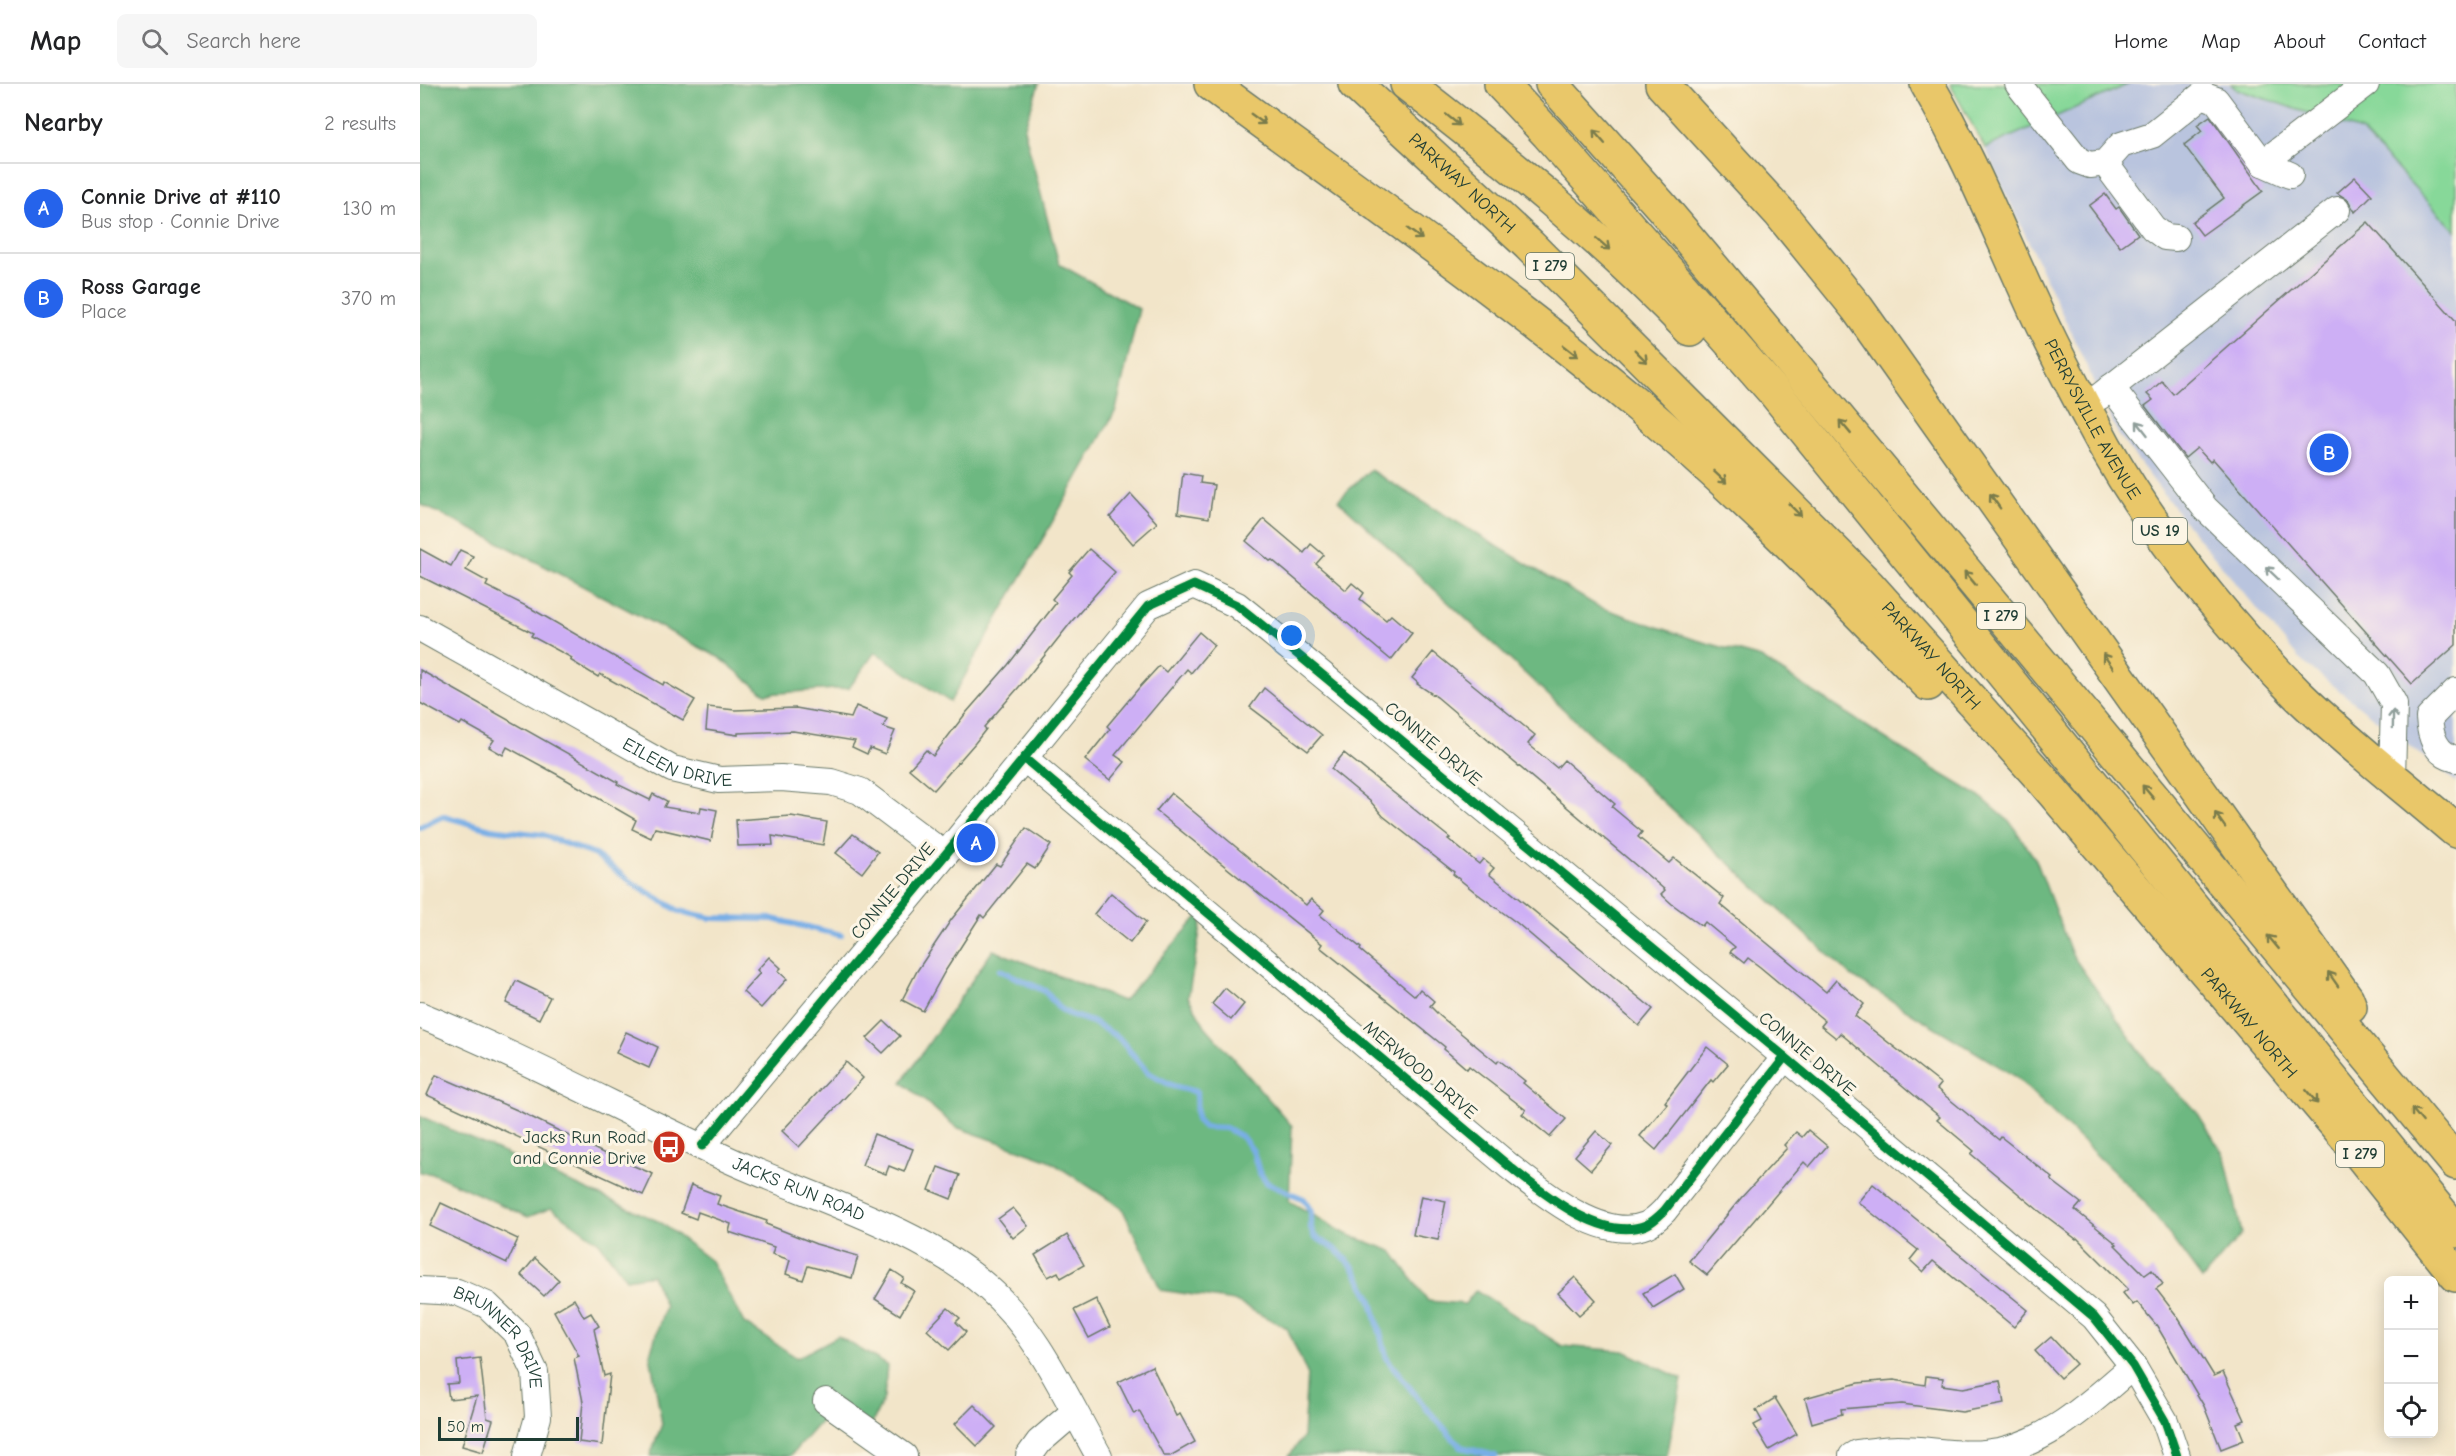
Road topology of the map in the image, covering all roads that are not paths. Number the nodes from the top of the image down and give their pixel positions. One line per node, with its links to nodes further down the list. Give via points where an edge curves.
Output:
1 (1211, 84): 27 (main road, one-way to 27, via 1518,309 1701,459 1822,574)
2 (1355, 84): 27 (main road, PARKWAY NORTH / I 279, one-way to 27, via 1529,245 1869,586 2042,778)
3 (1407, 84): 30 (main road, one-way to 30, via 1628,266 1728,369 1889,552)
4 (1482, 84): 17 (main road)
5 (1501, 84): 17 (main road)
6 (1552, 84): 29 (main road, I 279, one-way to 6, via 1749,310)
7 (1662, 84): 29 (main road, one-way to 7, via 2347,999 1890,353 1779,212)
8 (1927, 84): 19 (main road, PERRYSVILLE AVENUE / US 19, via 1967,156 2031,302)
9 (2018, 84): 12 (street, via 2079,160 2090,165)
10 (2366, 84): 13 (street)
11 (2200, 89): 12 (street, via 2152,135 2121,145); 13 (street, via 2216,100)
12 (2105, 163): 16 (street, via 2152,228 2165,237)
13 (2263, 163): 14 (street)
14 (2290, 175)
15 (2337, 210): 18 (street)
16 (2176, 237)
17 (1655, 257): 30 (main road, via 1775,393)
18 (2111, 387): 19 (street); 24 (street, one-way to 18, via 2394,704 2378,674 2205,508)
19 (2084, 408): 24 (main road, PERRYSVILLE AVENUE / US 19, via 2160,531 2223,613 2298,694)
20 (420, 628): 26 (street, EILEEN DRIVE, via 672,769 719,780 781,778 831,782 860,791)
21 (2456, 691): 23 (street, via 2429,718 2432,740)
22 (1024, 758): 26 (street, CONNIE DRIVE); 31 (street, CONNIE DRIVE, via 1148,606 1194,585 1237,605); 31 (street, MERWOOD DRIVE, via 1510,1167 1588,1219 1621,1228 1655,1220)
23 (2456, 759)
24 (2392, 777): 25 (main road, PERRYSVILLE AVENUE / US 19)
25 (2456, 831)
26 (945, 855): 32 (street, CONNIE DRIVE)
27 (2194, 958): 35 (main road, PARKWAY NORTH / I 279, one-way to 35, via 2348,1139)
28 (420, 1015): 32 (street, JACKS RUN ROAD)
29 (2364, 1051): 33 (main road, I 279, one-way to 29)
30 (2315, 1055): 34 (main road)
31 (1785, 1057): 37 (street, CONNIE DRIVE, via 2094,1317)
32 (702, 1146): 39 (street, JACKS RUN ROAD, via 892,1229 944,1256 986,1286 1019,1319)
33 (2456, 1163)
34 (2456, 1231)
35 (2456, 1275)
36 (420, 1290): 40 (street, BRUNNER DRIVE, via 457,1292 487,1305 517,1334 535,1372 538,1417)
37 (2133, 1366): 44 (street, via 2084,1409 2022,1444 1986,1453 1897,1449); 45 (street, CONNIE DRIVE, via 2165,1421)
38 (826, 1401): 41 (street)
39 (1074, 1412): 42 (street, via 1039,1442); 43 (street, JACKS RUN ROAD)
40 (527, 1456)
41 (904, 1456)
42 (1029, 1456)
43 (1098, 1456)
44 (1852, 1456)
45 (2177, 1456)

